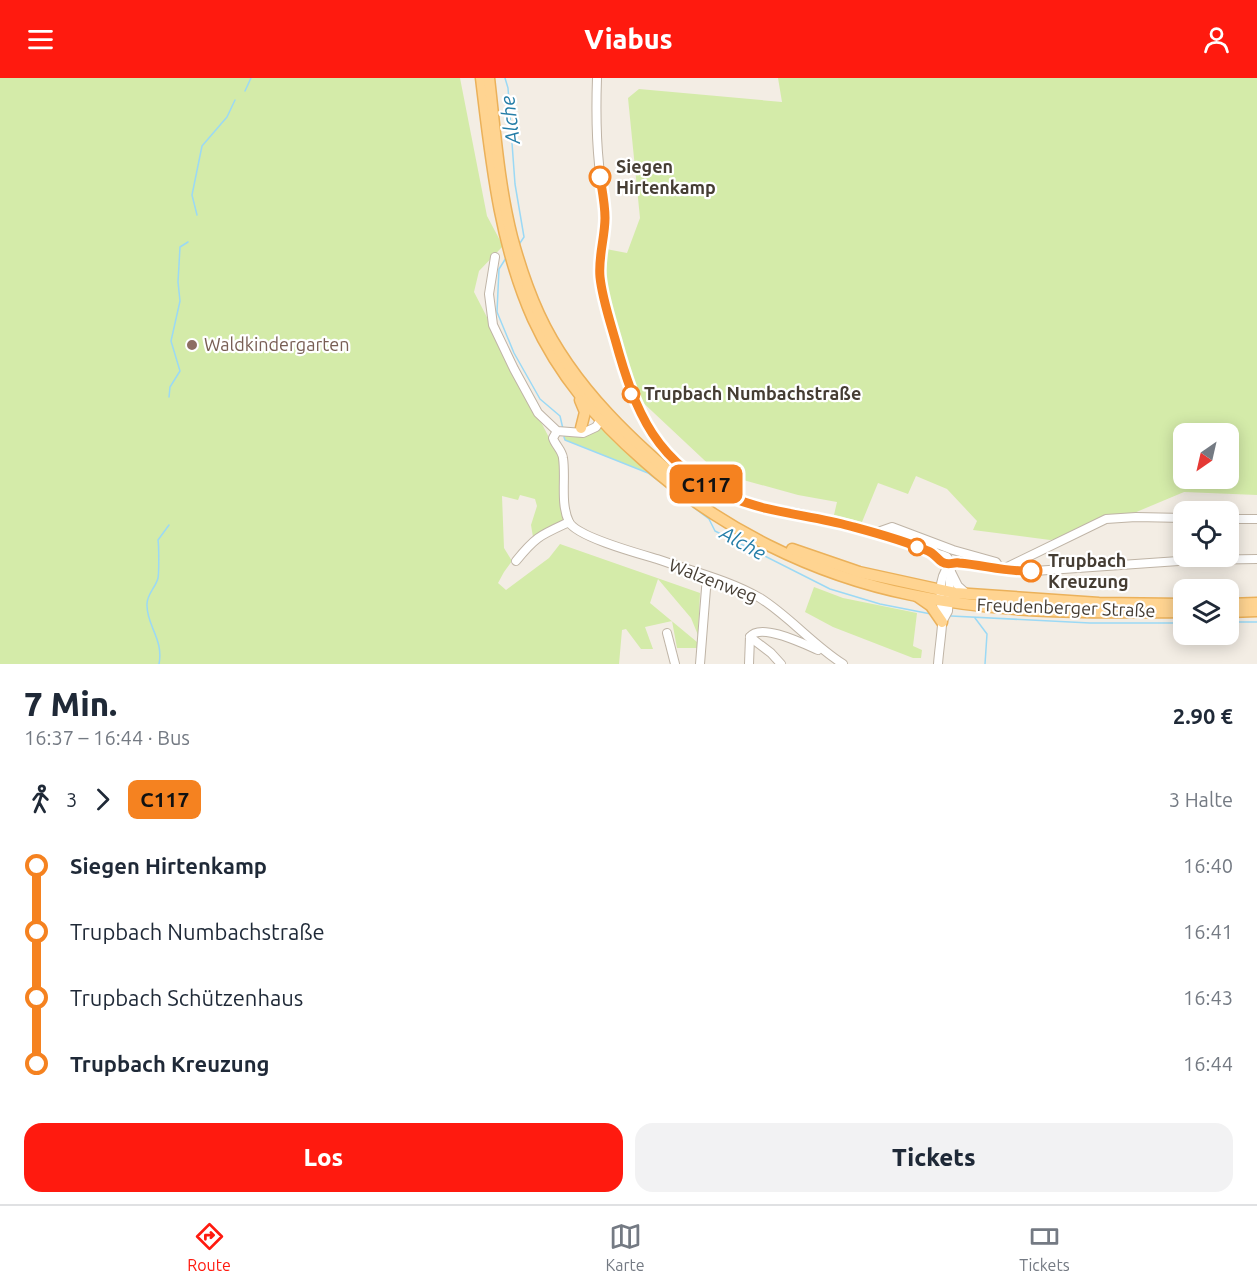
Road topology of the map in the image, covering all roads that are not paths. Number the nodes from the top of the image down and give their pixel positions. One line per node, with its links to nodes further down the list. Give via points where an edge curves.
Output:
1 (481, 78): 4 (main road, Freudenberger Straße, via 496,195)
2 (489, 78): 4 (main road, Freudenberger Straße)
3 (597, 78): 14 (street, via 596,122 605,218 600,277 624,372 643,419 685,469 711,487 755,505)
4 (513, 251): 6 (main road, Freudenberger Straße, via 533,318); 7 (main road, Freudenberger Straße, via 540,315)
5 (495, 257): 9 (street, via 489,294 493,325 538,413)
6 (574, 389): 7 (main road, Freudenberger Straße); 8 (main road, via 585,407)
7 (603, 415): 8 (street); 24 (main road, Freudenberger Straße, via 715,508 750,528 784,546); 24 (main road, Freudenberger Straße, via 629,448 675,487 747,534 827,571)
8 (580, 430): 9 (street)
9 (561, 431): 13 (street, via 553,438 563,455)
10 (1173, 518): 18 (street, via 1106,519)
11 (1239, 519): 12 (street)
12 (1257, 519)
13 (569, 522): 16 (street, via 532,541); 19 (street, Walzenweg, via 599,540)
14 (875, 533): 17 (street, via 946,558); 18 (street, Freudenberger Straße, via 892,527 996,562)
15 (1257, 559): 18 (street, Freudenberger Straße)
16 (516, 561)
17 (951, 568): 18 (street, Freudenberger Straße, via 960,563); 20 (street, via 958,586); 24 (street, via 944,571)
18 (1001, 570)
19 (707, 576): 30 (street, Walzenweg, via 761,599); 32 (street)
20 (968, 594): 22 (main road, Freudenberger Straße); 24 (main road, Freudenberger Straße)
21 (1257, 603): 23 (main road)
22 (1173, 604)
23 (1239, 604)
24 (943, 605): 26 (main road, Freudenberger Straße); 36 (street)
25 (1257, 611): 27 (main road)
26 (1173, 612)
27 (1239, 612)
28 (666, 633): 31 (street)
29 (750, 637): 30 (street, via 757,631 772,633); 33 (street); 34 (street)
30 (824, 652): 35 (street, Walzenweg)
31 (675, 664)
32 (700, 664)
33 (749, 664)
34 (781, 664)
35 (843, 664)
36 (938, 664)

